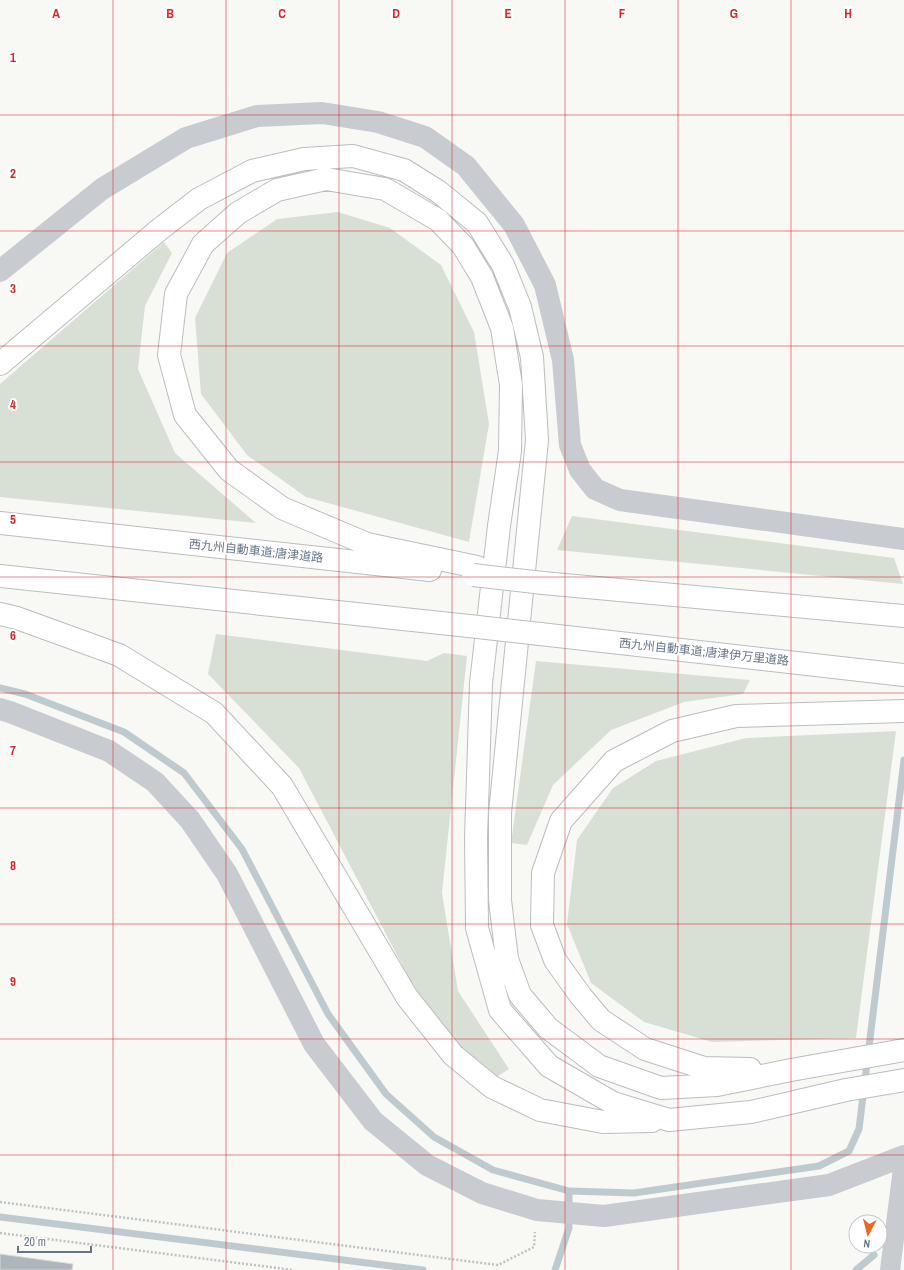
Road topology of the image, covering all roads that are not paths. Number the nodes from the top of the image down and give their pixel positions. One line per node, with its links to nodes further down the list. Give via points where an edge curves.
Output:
1 (0, 271): 4 (street, via 102,189 186,138 257,116 322,113 378,122 425,137 466,166 514,225 545,285 563,360 570,445 580,470 595,489 620,500)
2 (0, 364): 14 (highway, via 199,199 252,171 304,158 353,156 404,170 439,192 477,223 503,265 520,307 532,357 537,440 500,813 500,900 507,959 520,994 548,1028 599,1066 661,1088 717,1085)
3 (0, 523): 5 (highway, 西九州自動車道;唐津道路)
4 (904, 539)
5 (475, 571): 7 (highway, bridge); 7 (highway, 西九州自動車道;唐津道路, bridge, via 512,580); 16 (highway, via 367,544 282,508 229,470 185,415 169,355 176,294 203,244 238,213 277,190 326,179 385,189 438,220 463,246 482,277 502,328 511,386 510,451 481,682 476,838 477,928 500,1010 549,1066 613,1103)
6 (0, 576): 10 (highway, 西九州自動車道;唐津伊万里道路, bridge)
7 (543, 583): 9 (highway)
8 (0, 614): 16 (highway, via 118,655 214,713 282,786 407,997 452,1055 492,1088 540,1110 603,1122)
9 (904, 616)
10 (903, 675)
11 (0, 709): 17 (street, via 109,751 155,782 190,820 227,874 314,1044 373,1121 427,1165 482,1193 537,1210 604,1216 829,1185)
12 (900, 711): 14 (highway, via 736,716 672,731 614,761 561,821 543,873 542,925 555,960 601,1020 645,1049 704,1068)
13 (904, 1050): 14 (highway)
14 (791, 1070)
15 (904, 1080): 16 (highway, via 846,1090 751,1112)
16 (669, 1120)
17 (904, 1156)
18 (904, 1162): 19 (street)
19 (890, 1270)

